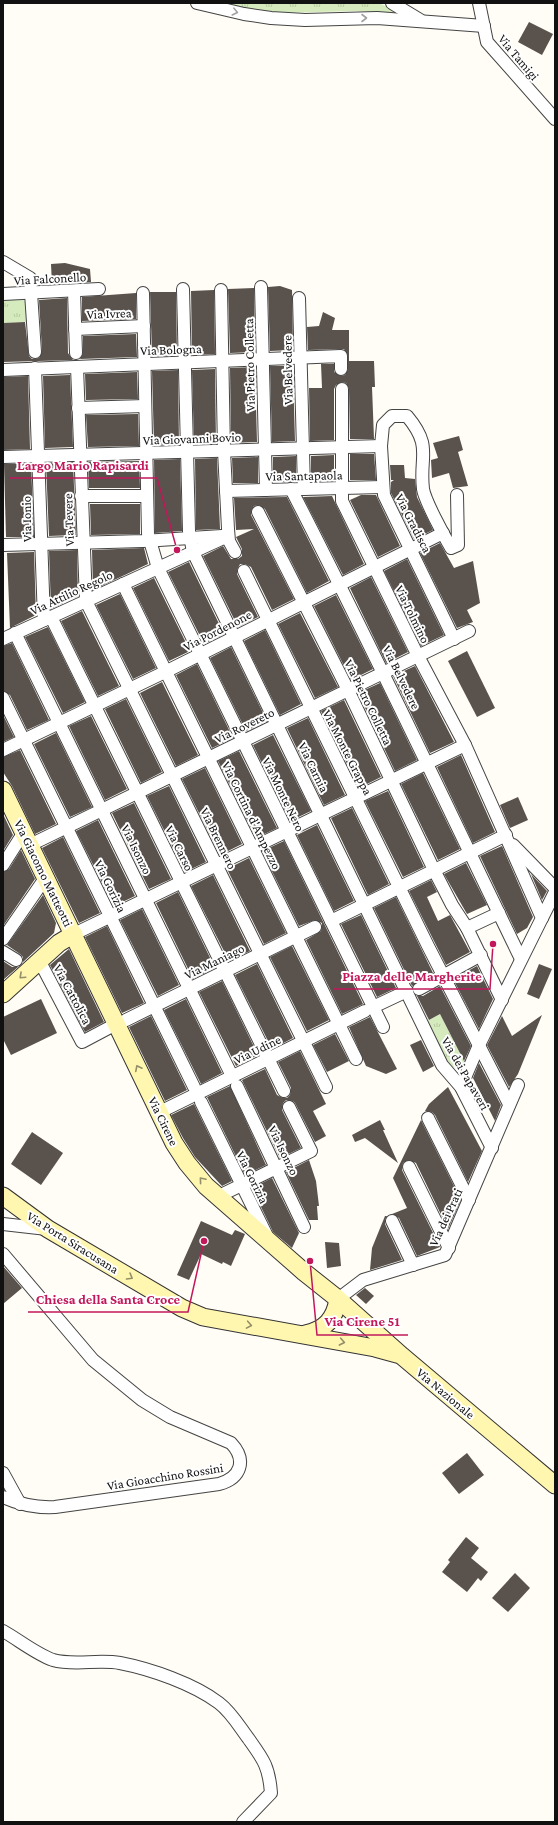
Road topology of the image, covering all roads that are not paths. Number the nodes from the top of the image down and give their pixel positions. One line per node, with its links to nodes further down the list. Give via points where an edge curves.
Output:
1 (197, 3): 4 (street, one-way to 4, via 271,18)
2 (392, 3): 4 (street)
3 (479, 3): 5 (street, Via Tamigi)
4 (421, 20): 5 (street)
5 (484, 26): 6 (street, Via Tamigi, via 487,42)
6 (555, 119)
7 (3, 262): 13 (street, via 30,278)
8 (261, 287): 22 (street, Via Pietro Colletta)
9 (183, 289): 24 (street, Via Carnia)
10 (99, 290): 12 (street, Via Falconello)
11 (221, 290): 23 (street)
12 (74, 291): 13 (street, Via Falconello); 18 (street)
13 (32, 293): 15 (street, Via Falconello); 19 (street)
14 (143, 293): 17 (street, Via Monte Nero)
15 (3, 294)
16 (299, 298): 21 (street, Via Belvedere)
17 (144, 326): 18 (street, Via Ivrea); 25 (street, Via Monte Nero)
18 (75, 329): 20 (street)
19 (34, 352)
20 (76, 353)
21 (301, 358): 22 (street, Via Bologna); 28 (street, Via Bologna, via 341,356); 35 (street, Via Belvedere)
22 (263, 359): 23 (street, Via Bologna); 36 (street, Via Pietro Colletta)
23 (224, 361): 24 (street, Via Bologna); 37 (street)
24 (185, 362): 25 (street, Via Bologna); 38 (street, Via Carnia)
25 (145, 364): 26 (street, Via Bologna); 31 (street, Via Monte Nero)
26 (77, 367): 27 (street, Via Bologna); 32 (street, Via Tevere)
27 (35, 368): 29 (street, Via Bologna); 41 (street, Via Ionio)
28 (341, 369)
29 (3, 370)
30 (342, 388): 34 (street, Via Tolmino)
31 (145, 406): 32 (street); 39 (street, Via Monte Nero)
32 (78, 408): 40 (street, Via Tevere)
33 (381, 446): 34 (street, Via Giovanni Bovio); 43 (street, Via Gradisca); 53 (street, Via Gradisca, via 383,425 392,416 407,416 417,428 424,448 424,490)
34 (342, 447): 35 (street, Via Giovanni Bovio); 44 (street, Via Tolmino)
35 (303, 448): 36 (street, Via Giovanni Bovio); 46 (street, Via Belvedere)
36 (265, 450): 37 (street, Via Giovanni Bovio); 47 (street, Via Pietro Colletta)
37 (224, 451): 38 (street, Via Giovanni Bovio); 48 (street)
38 (187, 452): 39 (street, Via Giovanni Bovio); 54 (street, Via Carnia)
39 (146, 453): 40 (street, Via Giovanni Bovio); 51 (street, Via Monte Nero)
40 (80, 455): 41 (street, Via Giovanni Bovio); 50 (street, Via Tevere)
41 (38, 456): 42 (street, Via Giovanni Bovio); 58 (street, Via Ionio)
42 (3, 457)
43 (382, 487): 44 (street, Via Santapaola); 60 (street, Via Gradisca)
44 (343, 488): 46 (street, Via Santapaola); 63 (street, Via Tolmino, via 342,501)
45 (291, 489): 46 (street, Via Santapaola); 47 (street, Via Santapaola); 67 (street, Via Belvedere)
46 (304, 489)
47 (266, 490): 48 (street, Via Santapaola)
48 (226, 491): 55 (street)
49 (457, 495): 53 (street, via 458,545 451,548)
50 (81, 496): 51 (street); 57 (street, Via Tevere)
51 (147, 496): 56 (street, Via Monte Nero)
52 (258, 512): 69 (street, Via Pietro Colletta)
53 (443, 533): 60 (street, Via Pordenone)
54 (189, 535): 55 (street); 56 (street); 62 (street, Via Carnia)
55 (228, 536): 61 (street); 62 (street, Via Attilio Regolo)
56 (147, 538): 57 (street); 64 (street, Via Monte Nero)
57 (82, 543): 58 (street); 68 (street, Via Tevere)
58 (40, 544): 59 (street); 70 (street, Via Ionio)
59 (3, 545)
60 (412, 549): 63 (street, Via Pordenone); 75 (street, Via Gradisca)
61 (235, 552)
62 (194, 554): 64 (street, Via Attilio Regolo); 74 (street, Via Carnia)
63 (375, 567): 67 (street, Via Pordenone); 78 (street, Via Tolmino)
64 (156, 571): 66 (street, Via Attilio Regolo); 77 (street, Via Monte Nero)
65 (244, 571): 71 (street, Via Monte Grappa)
66 (123, 584): 68 (street, Via Attilio Regolo); 79 (street, Via Cortina d'Ampezzo)
67 (340, 584): 69 (street, Via Pordenone); 80 (street, Via Belvedere)
68 (86, 601): 70 (street, Via Attilio Regolo); 81 (street, Via Brennero)
69 (305, 602): 71 (street, Via Pordenone); 82 (street, Via Pietro Colletta)
70 (47, 618): 73 (street, Via Attilio Regolo); 84 (street, Via Carso)
71 (268, 620): 74 (street, Via Pordenone); 85 (street, Via Monte Grappa)
72 (469, 631): 75 (street, Via Rovereto)
73 (15, 633): 76 (street, Via Attilio Regolo); 86 (street, Via Isonzo)
74 (236, 637): 77 (street, Via Pordenone); 87 (street, Via Carnia)
75 (454, 638): 78 (street, Via Rovereto)
76 (3, 639)
77 (200, 655): 79 (street, Via Pordenone); 89 (street, Via Monte Nero)
78 (418, 656): 80 (street, Via Rovereto); 90 (street, Via Tolmino)
79 (167, 671): 81 (street, Via Pordenone); 92 (street, Via Cortina d'Ampezzo)
80 (384, 673): 82 (street, Via Rovereto); 93 (street, Via Belvedere)
81 (130, 689): 84 (street, Via Pordenone); 94 (street, Via Brennero)
82 (348, 690): 85 (street, Via Rovereto); 95 (street, Via Pietro Colletta)
83 (3, 698): 88 (street, Via Gorizia)
84 (94, 706): 86 (street, Via Pordenone); 97 (street, Via Carso)
85 (311, 708): 87 (street, Via Rovereto); 98 (street, Via Monte Grappa)
86 (59, 723): 88 (street, Via Pordenone); 99 (street, Via Isonzo)
87 (278, 724): 89 (street, Via Rovereto); 100 (street, Via Carnia)
88 (23, 740): 91 (street, Via Pordenone); 101 (street, Via Gorizia)
89 (243, 741): 92 (street, Via Rovereto); 102 (street, Via Monte Nero)
90 (465, 745): 93 (street); 104 (street, Via Tolmino)
91 (3, 750)
92 (209, 758): 94 (street, Via Rovereto); 105 (street, Via Cortina d'Ampezzo)
93 (428, 763): 95 (street); 106 (street, Via Belvedere)
94 (173, 775): 97 (street, Via Rovereto); 108 (street, Via Brennero)
95 (392, 780): 98 (street); 109 (street, Via Pietro Colletta)
96 (3, 791): 103 (main road, Via Giacomo Matteotti)
97 (137, 793): 99 (street, Via Rovereto); 111 (street, Via Carso)
98 (355, 797): 100 (street); 112 (street, Via Monte Grappa)
99 (102, 810): 101 (street, Via Rovereto); 115 (street, Via Isonzo)
100 (321, 814): 102 (street); 116 (street, Via Carnia)
101 (67, 827): 103 (street, Via Rovereto); 118 (street, Via Gorizia)
102 (287, 831): 105 (street); 120 (street, Via Monte Nero)
103 (27, 838): 107 (street); 110 (main road, Via Giacomo Matteotti)
104 (507, 838): 106 (street); 113 (street); 119 (street, Via Tolmino)
105 (252, 848): 108 (street); 124 (street, Via Cortina d'Ampezzo)
106 (469, 853): 109 (street); 117 (street, Via Belvedere)
107 (3, 865)
108 (216, 865): 111 (street); 127 (street, Via Brennero)
109 (434, 870): 112 (street); 122 (street, Via Pietro Colletta)
110 (46, 876): 123 (main road, Via Giacomo Matteotti); 125 (street)
111 (181, 882): 115 (street); 132 (street, Via Carso)
112 (400, 887): 116 (street); 133 (street, Via Monte Grappa)
113 (555, 888)
114 (555, 892): 119 (street)
115 (146, 899): 118 (street); 134 (street, Via Isonzo)
116 (365, 904): 120 (street); 135 (street, Via Carnia)
117 (499, 913): 122 (street); 129 (street, Via Belvedere)
118 (110, 916): 123 (street); 138 (street, Via Gorizia)
119 (542, 918): 129 (street)
120 (330, 921): 139 (street, Via Monte Nero)
121 (315, 927): 124 (street, Via Maniago)
122 (467, 928): 128 (street, Via Pietro Colletta)
123 (74, 934): 131 (main road); 140 (main road, Via Cirene)
124 (295, 937): 127 (street, Via Maniago); 141 (street, Via Cortina d'Ampezzo)
125 (3, 939)
126 (3, 952): 130 (street)
127 (260, 954): 132 (street, Via Maniago); 143 (street, Via Brennero)
128 (477, 957): 133 (street, Via Udine); 137 (street, Via Pietro Colletta)
129 (521, 959): 137 (street)
130 (16, 960)
131 (39, 960): 136 (main road, one-way to 136); 144 (street, Via Cattolica)
132 (225, 972): 134 (street, Via Maniago); 146 (street, Via Carso)
133 (443, 976): 135 (street, Via Udine); 145 (street, Via Monte Grappa)
134 (189, 989): 138 (street, Via Maniago); 148 (street, Via Isonzo)
135 (413, 990): 139 (street, Via Udine); 152 (street, Via dei Papaveri, via 442,1065)
136 (3, 994)
137 (502, 1000): 145 (street)
138 (154, 1006): 140 (street, Via Maniago); 150 (street, Via Gorizia)
139 (369, 1009): 141 (street, Via Udine); 142 (street, Via Monte Nero)
140 (121, 1022): 144 (street, Via Maniago); 157 (main road, Via Cirene, one-way to 140)
141 (338, 1024): 143 (street, Via Udine); 147 (street, Via Cortina d'Ampezzo)
142 (383, 1027)
143 (304, 1041): 146 (street, Via Udine); 151 (street, Via Brennero)
144 (82, 1042)
145 (479, 1045): 152 (street); 155 (street, Via Monte Grappa)
146 (268, 1059): 148 (street, Via Udine); 153 (street, Via Carso)
147 (356, 1059)
148 (235, 1081): 157 (street, Via Udine); 160 (street, Via Isonzo)
149 (518, 1085): 155 (street, Via dei Prati)
150 (194, 1087)
151 (326, 1087)
152 (461, 1088): 159 (street, Via dei Papaveri)
153 (284, 1091)
154 (201, 1102): 162 (street, Via Gorizia)
155 (509, 1104): 159 (street, Via dei Prati)
156 (289, 1107): 160 (street, via 312,1151)
157 (160, 1112): 164 (main road, Via Cirene, one-way to 157, via 206,1186 187,1163 174,1143)
158 (428, 1118): 165 (street)
159 (492, 1148): 165 (street, Via dei Prati)
160 (277, 1168): 162 (street); 168 (street, Via Isonzo)
161 (409, 1168): 171 (street)
162 (242, 1185): 164 (street); 170 (street, Via Gorizia)
163 (3, 1196): 169 (main road, Via Porta Siracusana)
164 (219, 1196): 170 (main road, Via Cirene)
165 (469, 1200): 171 (street, Via dei Prati)
166 (392, 1221): 173 (street)
167 (3, 1224): 169 (street)
168 (304, 1227)
169 (48, 1229): 175 (main road, Via Porta Siracusana, one-way to 175, via 182,1308 203,1317)
170 (270, 1242): 174 (main road, Via Cirene)
171 (449, 1248): 173 (street, Via dei Prati, via 445,1255)
172 (3, 1254): 180 (street, Via Gioacchino Rossini, via 93,1360 142,1400 170,1417 231,1443 240,1458 239,1469 233,1478 219,1484 55,1507 39,1508)
173 (413, 1265): 174 (street, Via dei Prati, via 363,1280)
174 (338, 1299): 175 (main road, via 337,1310 332,1319 315,1332); 176 (main road, Via Nazionale)
175 (304, 1334): 176 (main road, Via Porta Siracusana, one-way to 176)
176 (402, 1356): 178 (main road, Via Nazionale)
177 (3, 1472): 180 (street)
178 (555, 1485)
179 (3, 1497): 180 (street, Via Gioacchino Rossini)
180 (20, 1504)
181 (3, 1631): 182 (street, via 54,1660 99,1660 120,1663 153,1672 196,1690 218,1703 229,1713 266,1763 270,1778 271,1792)
182 (243, 1822)

